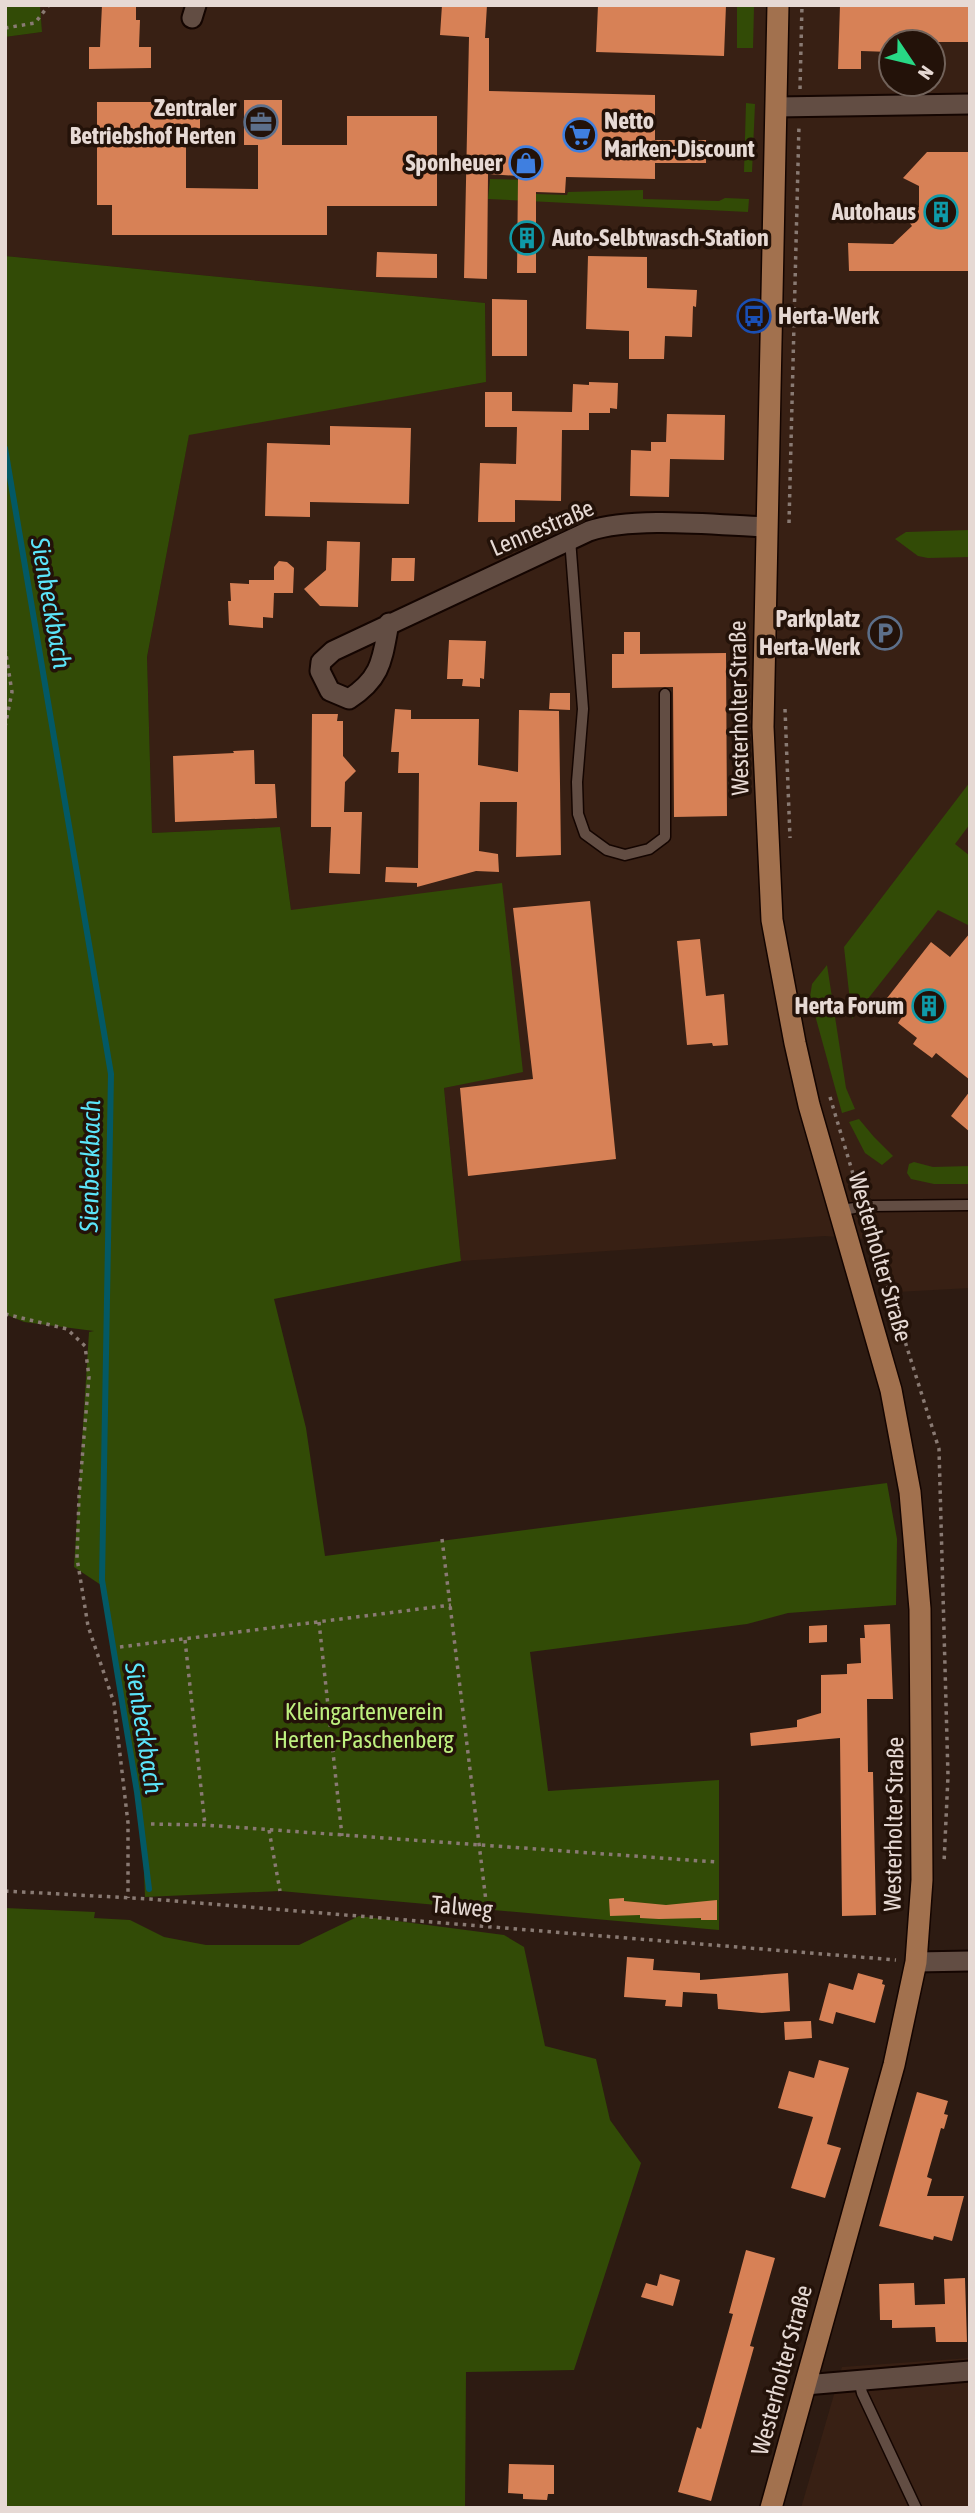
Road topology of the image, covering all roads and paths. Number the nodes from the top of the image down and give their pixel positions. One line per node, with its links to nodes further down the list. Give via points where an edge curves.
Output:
1 (49, 5): 4 (path, via 35,23)
2 (778, 5): 6 (main road, Westerholter Straße)
3 (802, 5): 7 (path)
4 (5, 28)
5 (970, 104): 7 (street)
6 (776, 107): 7 (street); 8 (main road, Westerholter Straße)
7 (799, 107): 9 (path)
8 (765, 527): 10 (street, Lennestraße, via 606,525); 20 (main road, Westerholter Straße, via 762,727 772,920 794,1043)
9 (789, 528)
10 (570, 539): 11 (street, Lennestraße); 13 (lane, via 583,709 578,814 585,834 607,850 625,855 649,849 665,837)
11 (389, 623)
12 (5, 648): 15 (path, via 12,692)
13 (665, 694)
14 (785, 701): 16 (path)
15 (5, 727)
16 (790, 838)
17 (827, 1087): 19 (path)
18 (970, 1205): 19 (lane)
19 (862, 1207): 20 (lane); 27 (path, via 939,1449)
20 (839, 1210): 39 (main road, Westerholter Straße, via 891,1390 909,1492 920,1609 922,1718 922,1880)
21 (5, 1314): 36 (path, via 67,1329 85,1346 89,1377 78,1558 88,1626 114,1703 128,1823)
22 (442, 1539): 23 (path)
23 (451, 1605): 24 (path); 32 (path)
24 (319, 1622): 25 (path); 31 (path)
25 (185, 1640): 26 (path); 29 (path)
26 (120, 1647)
27 (948, 1776)
28 (151, 1824): 29 (path)
29 (205, 1825): 30 (path)
30 (269, 1830): 31 (path); 35 (path)
31 (342, 1836): 32 (path)
32 (480, 1846): 33 (path); 37 (path)
33 (716, 1862)
34 (5, 1891): 36 (path, Talweg)
35 (280, 1891)
36 (128, 1898): 37 (path, Talweg)
37 (489, 1926): 39 (path, Talweg)
38 (970, 1961): 39 (street)
39 (916, 1962): 42 (main road, Westerholter Straße, via 894,2065)
40 (970, 2371): 41 (street)
41 (859, 2380): 42 (street); 44 (lane)
42 (805, 2385): 43 (main road, Westerholter Straße)
43 (771, 2508)
44 (916, 2508)

